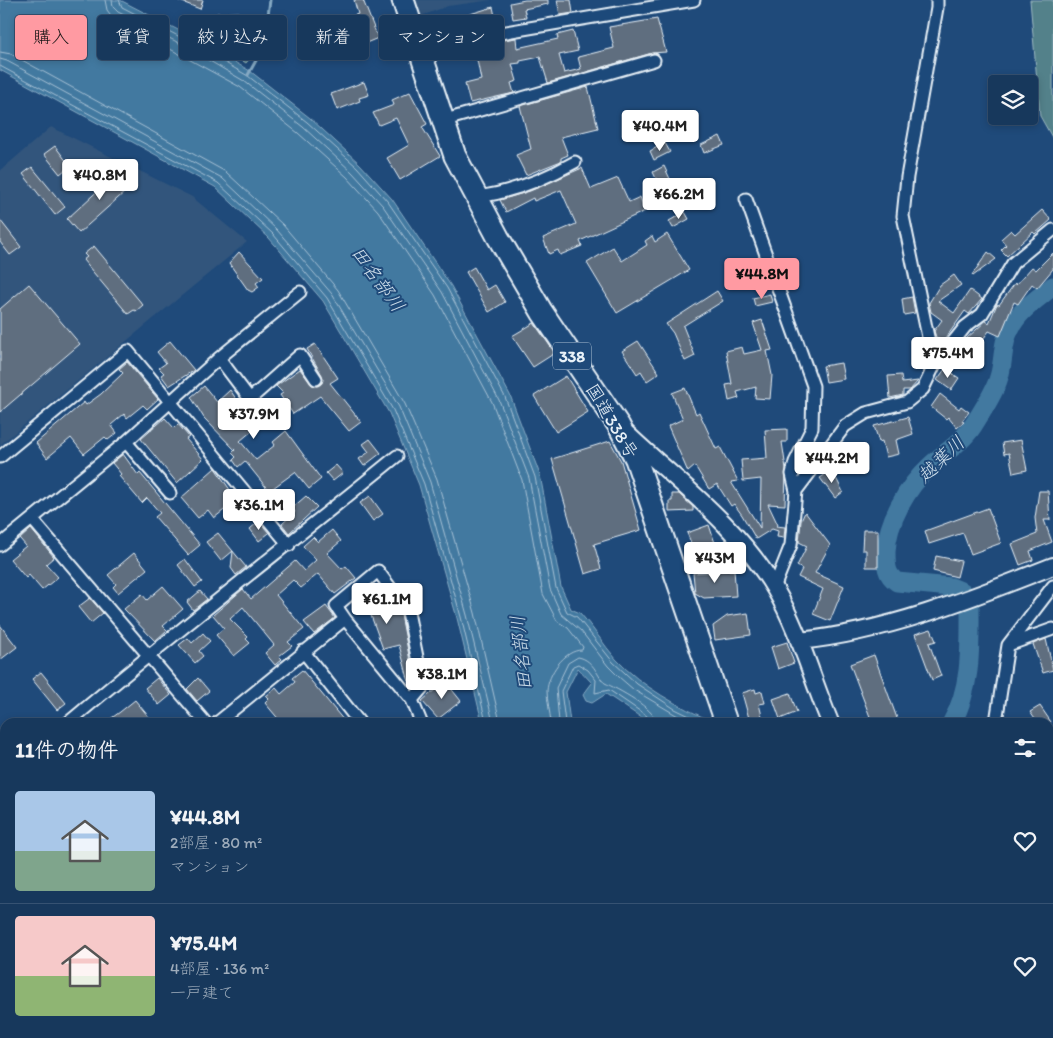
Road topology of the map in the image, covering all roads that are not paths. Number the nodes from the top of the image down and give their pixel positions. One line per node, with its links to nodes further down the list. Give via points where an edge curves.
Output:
1 (403, 0): 4 (highway, 国道338号 / 338)
2 (694, 0): 5 (street)
3 (937, 0): 15 (street, via 903,216)
4 (408, 15)
5 (504, 32)
6 (422, 60): 8 (highway, 国道338号 / 338)
7 (654, 60): 8 (street)
8 (442, 122): 10 (highway, 国道338号 / 338, via 455,156)
9 (575, 162): 10 (street, via 549,176)
10 (478, 197): 18 (highway, 国道338号 / 338, via 542,312)
11 (746, 199): 22 (street, via 813,386 812,428 792,474)
12 (1053, 230): 15 (street, via 1013,263 982,314 965,327)
13 (300, 292): 14 (street)
14 (219, 358): 16 (street, via 250,399 300,355); 17 (street)
15 (934, 366): 22 (street, via 922,389 907,402 866,413 844,426)
16 (316, 379)
17 (171, 403): 19 (street); 21 (street, via 128,351); 26 (street)
18 (619, 426): 29 (street, via 720,520 750,553); 42 (highway, 国道338号 / 338, via 652,501)
19 (126, 442): 23 (street); 24 (street)
20 (397, 456): 26 (street)
21 (0, 457)
22 (796, 491): 29 (street, via 791,545)
23 (170, 493)
24 (32, 519): 25 (street); 35 (street)
25 (0, 545)
26 (289, 545): 35 (street)
27 (1053, 566): 32 (street, via 932,611 832,638)
28 (1053, 586): 33 (street)
29 (774, 588): 32 (street)
30 (344, 618): 34 (street); 36 (street); 36 (street, via 336,606 378,570 408,612 423,687)
31 (1053, 629): 33 (street)
32 (799, 641): 43 (street)
33 (1008, 645): 44 (street)
34 (303, 651): 39 (street); 40 (street)
35 (148, 655): 37 (street); 38 (street)
36 (412, 700): 41 (street)
37 (74, 718)
38 (202, 718)
39 (223, 718)
40 (356, 718)
41 (419, 718)
42 (724, 718)
43 (828, 718)
44 (997, 718)

